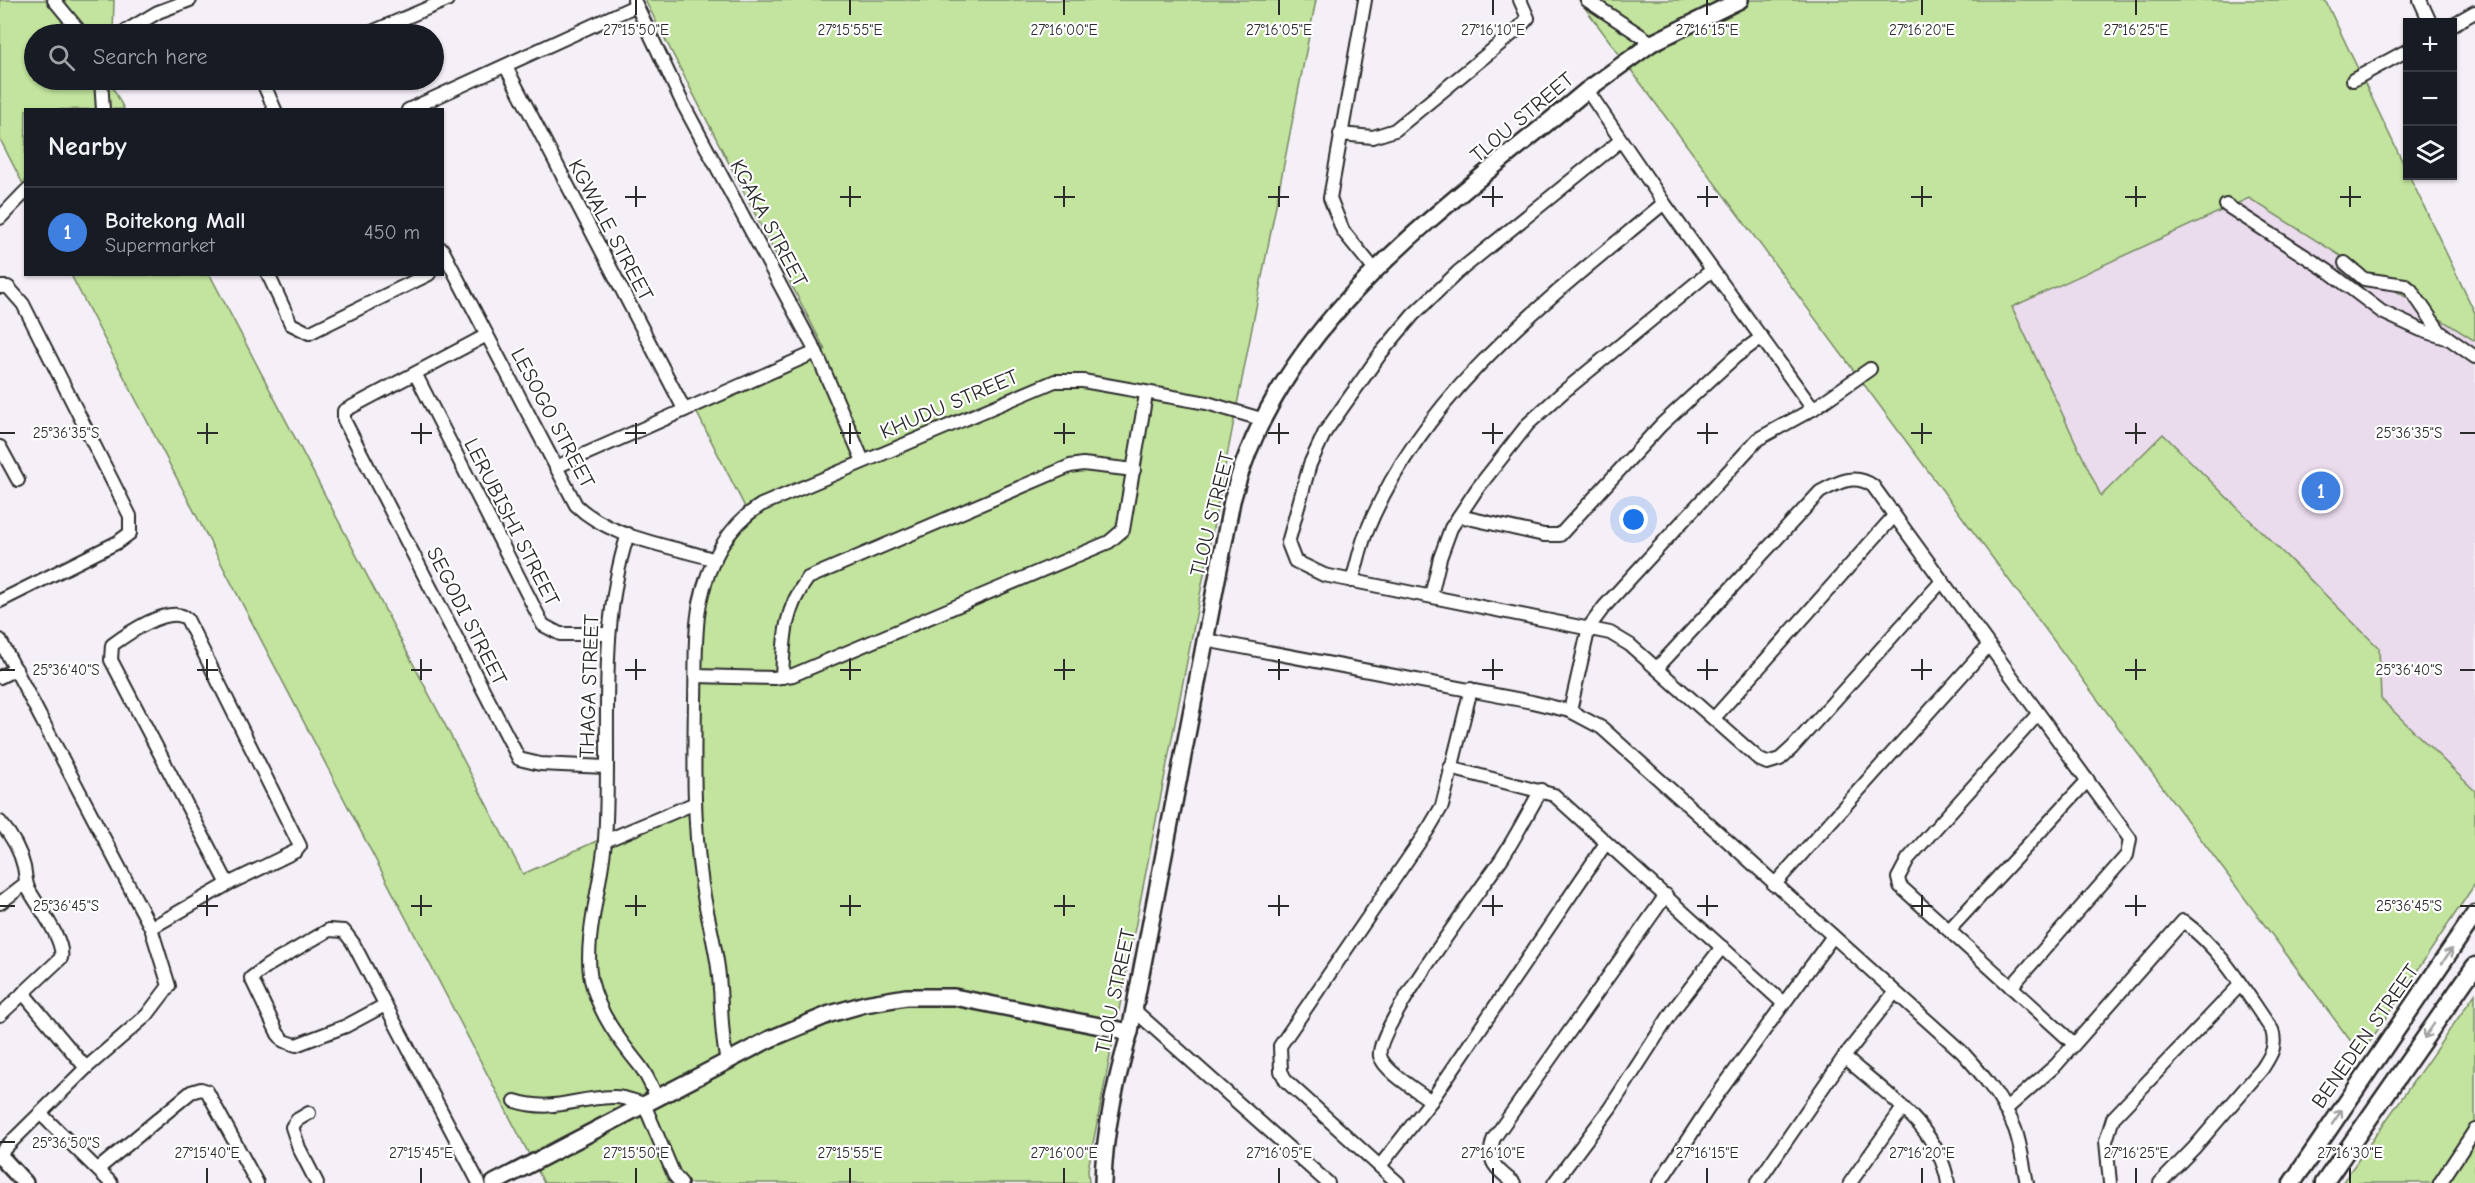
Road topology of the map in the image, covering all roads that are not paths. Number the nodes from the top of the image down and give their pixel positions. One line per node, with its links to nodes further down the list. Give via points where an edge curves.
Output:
1 (54, 0): 13 (street)
2 (190, 0): 14 (street)
3 (447, 0): 15 (street)
4 (1365, 0): 26 (street)
5 (1520, 0): 26 (street, via 1528,18 1518,29 1395,130 1373,137)
6 (1587, 0): 16 (street)
7 (1740, 0): 16 (street, TLOU STREET)
8 (2420, 0): 11 (street)
9 (635, 3): 18 (street); 44 (street, KGAKA STREET, via 683,104)
10 (2475, 12): 12 (street)
11 (2428, 18)
12 (2457, 22)
13 (74, 24)
14 (138, 24)
15 (391, 24)
16 (1652, 43): 22 (street, TLOU STREET)
17 (2403, 53): 19 (street)
18 (506, 67): 25 (street); 49 (street, KGWALE STREET)
19 (2353, 80)
20 (102, 90): 23 (street)
21 (269, 90): 24 (street)
22 (1587, 90): 27 (street); 34 (street, TLOU STREET)
23 (103, 108)
24 (274, 108)
25 (413, 108)
26 (1340, 134): 34 (street, via 1330,198 1343,231)
27 (1620, 141): 29 (street); 61 (street, via 1458,272 1413,315 1381,353 1321,439 1292,522 1289,549 1295,561 1309,570)
28 (24, 193): 31 (street)
29 (1664, 203): 35 (street); 61 (street, via 1519,324 1444,402 1385,492 1365,534)
30 (2226, 205): 40 (street)
31 (0, 218)
32 (2345, 263): 38 (street, via 2364,279)
33 (446, 266): 41 (street, LESOGO STREET)
34 (1374, 269): 51 (street, TLOU STREET, via 1320,331)
35 (1712, 270): 42 (street); 57 (street, via 1541,411)
36 (269, 276): 37 (street, via 294,327 309,333)
37 (425, 276)
38 (2373, 280): 40 (street); 43 (street, via 2405,285)
39 (0, 287): 64 (street, via 8,287 23,304 132,523 130,533 118,542)
40 (2360, 295): 43 (street, via 2382,312)
41 (488, 335): 47 (street); 54 (street, LESOGO STREET)
42 (1762, 337): 50 (street); 57 (street, via 1734,357 1661,425 1560,535)
43 (2446, 338): 45 (street)
44 (816, 352): 49 (street); 53 (street, KGAKA STREET)
45 (2475, 357)
46 (1870, 369): 50 (street)
47 (416, 375): 66 (street, LERUBISHI STREET, via 544,627 560,634); 79 (street, SEGODI STREET, via 358,401 344,411 344,420 516,755 531,763)
48 (1146, 394): 51 (street, KHUDU STREET, via 1207,403); 53 (street, KHUDU STREET, via 1083,381 1055,381); 55 (street)
49 (684, 409): 54 (street)
50 (1813, 409): 65 (street, via 1758,439)
51 (1261, 418): 68 (street, TLOU STREET, via 1232,501)
52 (0, 447): 56 (street)
53 (862, 461): 60 (street, KHUDU STREET, via 746,514 728,534)
54 (556, 466): 59 (street, LESOGO STREET, via 576,505)
55 (1134, 470): 74 (street, via 1123,530 1109,542 842,657); 74 (street, via 1070,466 808,578 797,592 785,626)
56 (18, 480)
57 (1459, 516): 63 (street, via 1444,544)
58 (1894, 516): 62 (street); 70 (street, via 1873,486 1864,480 1851,479 1820,492); 78 (street)
59 (628, 534): 60 (street, LESOGO STREET); 66 (street, THAGA STREET, via 613,587)
60 (715, 560): 72 (street, KHUDU STREET, via 700,603)
61 (1352, 581): 63 (street)
62 (1942, 581): 69 (street); 78 (street, via 1780,759 1763,762)
63 (1431, 596): 65 (street)
64 (0, 602)
65 (1589, 627): 70 (street, via 1625,642); 76 (street)
66 (609, 634): 79 (street, THAGA STREET)
67 (0, 640): 71 (street)
68 (1205, 640): 75 (street); 104 (street, TLOU STREET)
69 (1988, 646): 77 (street); 89 (street)
70 (1657, 668): 78 (street)
71 (16, 669): 73 (street); 93 (street)
72 (696, 676): 74 (street); 83 (street, KHUDU STREET)
73 (0, 677)
74 (783, 677)
75 (1470, 689): 76 (street); 80 (street)
76 (1570, 711): 89 (street, via 1594,722 1631,752)
77 (2038, 714): 81 (street); 94 (street, via 1899,872 1900,886)
78 (1715, 717)
79 (606, 767): 85 (street, THAGA STREET)
80 (1450, 768): 82 (street); 120 (street, via 1442,806 1430,828 1280,1046 1281,1071 1286,1081)
81 (2088, 780): 94 (street); 99 (street, via 2128,834 2127,855)
82 (1541, 790): 86 (street, via 1565,803); 113 (street, via 1502,857 1382,1037 1379,1052 1383,1062)
83 (693, 804): 85 (street); 109 (street, KHUDU STREET, via 702,886 718,969)
84 (0, 822): 87 (street, via 20,852)
85 (605, 841): 112 (street, THAGA STREET, via 592,926 591,980 611,1029 641,1067)
86 (1606, 843): 90 (street); 113 (street)
87 (26, 884): 91 (street); 101 (street, via 58,938 62,953)
88 (228, 885): 88 (street, via 300,846 187,619 169,615 112,645 111,660); 93 (street)
89 (1774, 885): 95 (street)
90 (1666, 895): 96 (street); 132 (street, via 1494,1138 1490,1149 1495,1168)
91 (0, 903)
92 (2475, 914): 141 (main road, BENEDEN STREET, one-way to 92)
93 (151, 928): 110 (street, via 169,986 147,1015)
94 (1949, 930): 99 (street)
95 (1833, 936): 100 (street); 102 (street)
96 (1722, 947): 102 (street); 133 (street, via 1674,1009 1610,1108)
97 (2475, 966): 142 (main road, one-way to 142)
98 (2240, 985): 107 (street, via 2207,939 2183,921); 139 (street, via 2113,1118 2106,1141); 140 (street, via 2272,1030 2274,1048 2248,1086)
99 (2011, 987): 107 (street)
100 (1894, 992): 108 (street); 115 (street, via 1986,1077)
101 (23, 993): 105 (street); 110 (street)
102 (1782, 1002): 134 (street)
103 (385, 1005): 103 (street, via 353,943 337,929 329,930 251,978 278,1034 296,1045 346,1026); 126 (street)
104 (1134, 1010): 106 (street, TLOU STREET); 130 (street)
105 (0, 1015)
106 (1130, 1032): 109 (street, via 954,997 906,998 830,1014); 129 (street, TLOU STREET, via 1115,1085)
107 (2073, 1043): 115 (street, via 2056,1065)
108 (1844, 1057): 114 (street); 135 (street)
109 (727, 1061): 112 (street)
110 (86, 1068): 117 (street)
111 (515, 1101): 112 (street, via 534,1107 615,1096)
112 (650, 1101): 127 (street); 128 (street, via 674,1175)
113 (1431, 1101): 120 (street)
114 (1903, 1108): 136 (street); 137 (street, via 1931,1138)
115 (2005, 1110): 138 (street, via 2015,1130)
116 (309, 1113): 125 (street, via 292,1127)
117 (41, 1114): 119 (street); 121 (street)
118 (2475, 1130): 143 (street)
119 (0, 1155): 122 (street)
120 (1380, 1166): 131 (street)
121 (98, 1169): 123 (street); 124 (street, via 192,1092 201,1089 207,1091)
122 (25, 1183)
123 (111, 1183)
124 (257, 1183)
125 (317, 1183)
126 (479, 1183)
127 (494, 1183)
128 (681, 1183)
129 (1103, 1183)
130 (1328, 1183)
131 (1398, 1183)
132 (1514, 1183)
133 (1554, 1183)
134 (1659, 1183)
135 (1757, 1183)
136 (1850, 1183)
137 (1948, 1183)
138 (2027, 1183)
139 (2110, 1183)
140 (2160, 1183)
141 (2292, 1183)
142 (2324, 1183)
143 (2440, 1183)

